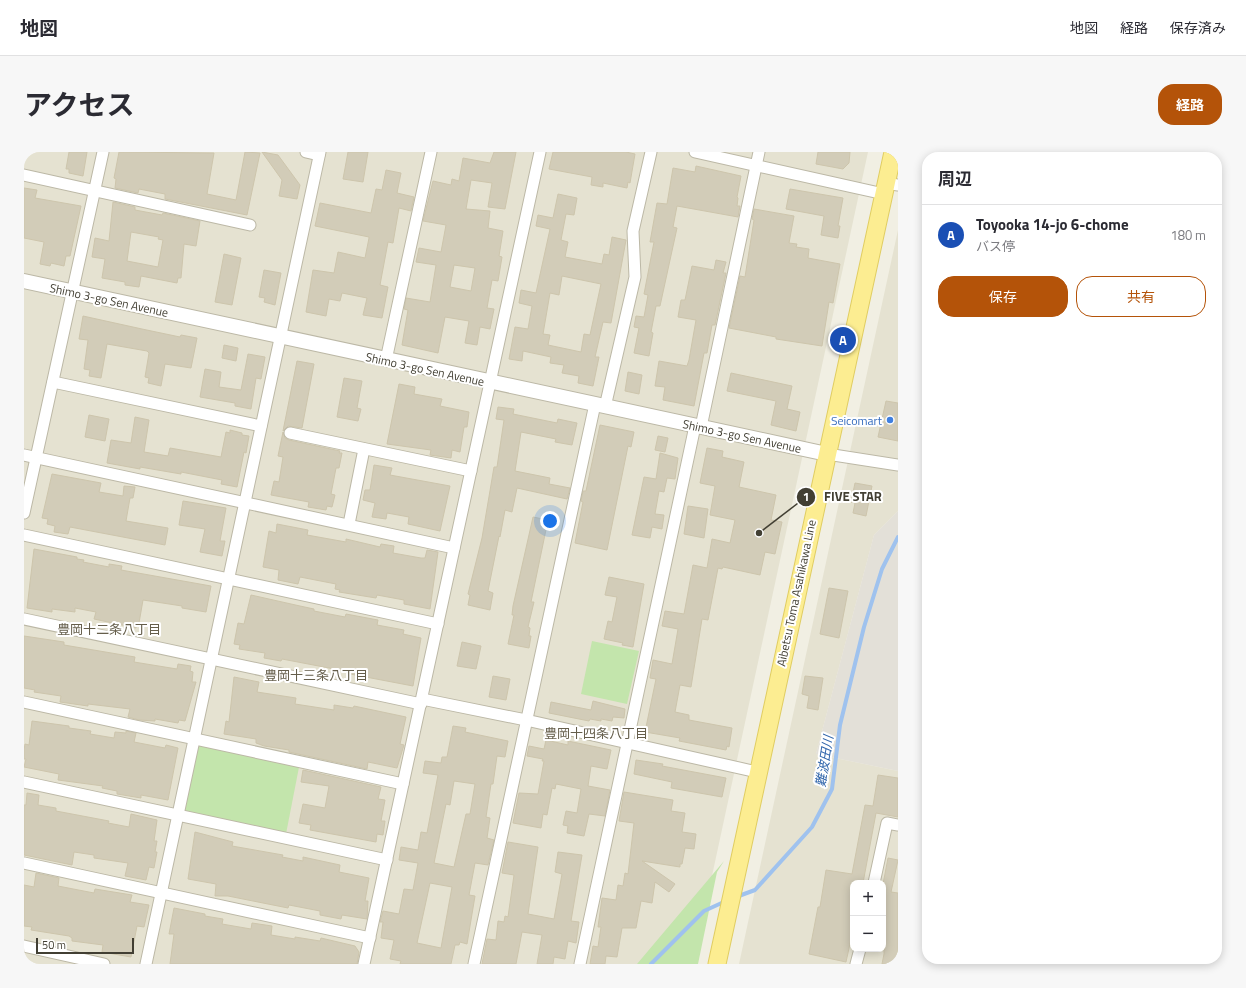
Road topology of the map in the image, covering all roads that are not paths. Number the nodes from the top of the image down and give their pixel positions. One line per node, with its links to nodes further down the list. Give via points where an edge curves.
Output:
1 (103, 152): 13 (street)
2 (306, 152): 9 (street)
3 (431, 152): 18 (street)
4 (540, 152): 20 (street)
5 (651, 152): 21 (street, via 633,231 635,277)
6 (695, 152): 10 (street)
7 (759, 152): 10 (street)
8 (893, 152): 12 (main road, Aibetsu Toma Asahikawa Line)
9 (320, 153): 17 (street)
10 (756, 165): 12 (street); 23 (street)
11 (24, 175): 13 (street)
12 (889, 188): 26 (main road, Aibetsu Toma Asahikawa Line)
13 (94, 190): 14 (street); 16 (street)
14 (250, 225)
15 (24, 281): 16 (street, Shimo 3-go Sen Avenue)
16 (73, 292): 17 (street, Shimo 3-go Sen Avenue); 19 (street)
17 (280, 337): 18 (street, Shimo 3-go Sen Avenue); 22 (street)
18 (386, 360): 20 (street, Shimo 3-go Sen Avenue)
19 (53, 382): 22 (street); 28 (street)
20 (490, 382): 21 (street, Shimo 3-go Sen Avenue); 30 (street)
21 (600, 406): 23 (street, Shimo 3-go Sen Avenue); 42 (street)
22 (261, 426): 31 (street)
23 (698, 426): 26 (street, Shimo 3-go Sen Avenue); 44 (street)
24 (290, 433): 25 (street)
25 (364, 449): 30 (street); 33 (street)
26 (827, 454): 29 (street); 45 (main road, Aibetsu Toma Asahikawa Line)
27 (24, 455): 28 (street)
28 (36, 457): 31 (street); 32 (street)
29 (898, 465)
30 (471, 471): 35 (street)
31 (246, 502): 33 (street); 36 (street)
32 (24, 513)
33 (349, 524): 35 (street)
34 (24, 535): 36 (street)
35 (454, 548): 38 (street)
36 (229, 579): 38 (street); 39 (street)
37 (24, 619): 39 (street)
38 (438, 624): 40 (street)
39 (212, 660): 40 (street); 43 (street)
40 (421, 701): 42 (street); 47 (street)
41 (24, 702): 43 (street)
42 (526, 720): 44 (street); 60 (street)
43 (194, 739): 47 (street); 48 (street)
44 (628, 743): 45 (street); 61 (street)
45 (757, 772): 62 (main road, Aibetsu Toma Asahikawa Line)
46 (24, 782): 48 (street)
47 (403, 784): 50 (street)
48 (178, 816): 50 (street); 53 (street)
49 (898, 825): 52 (street, via 887,823)
50 (387, 860): 54 (street)
51 (24, 863): 53 (street)
52 (875, 880)
53 (162, 894): 54 (street); 58 (street)
54 (370, 938): 59 (street)
55 (24, 946): 57 (street)
56 (859, 952): 63 (street)
57 (104, 964)
58 (146, 964)
59 (364, 964)
60 (474, 964)
61 (580, 964)
62 (717, 964)
63 (856, 964)

